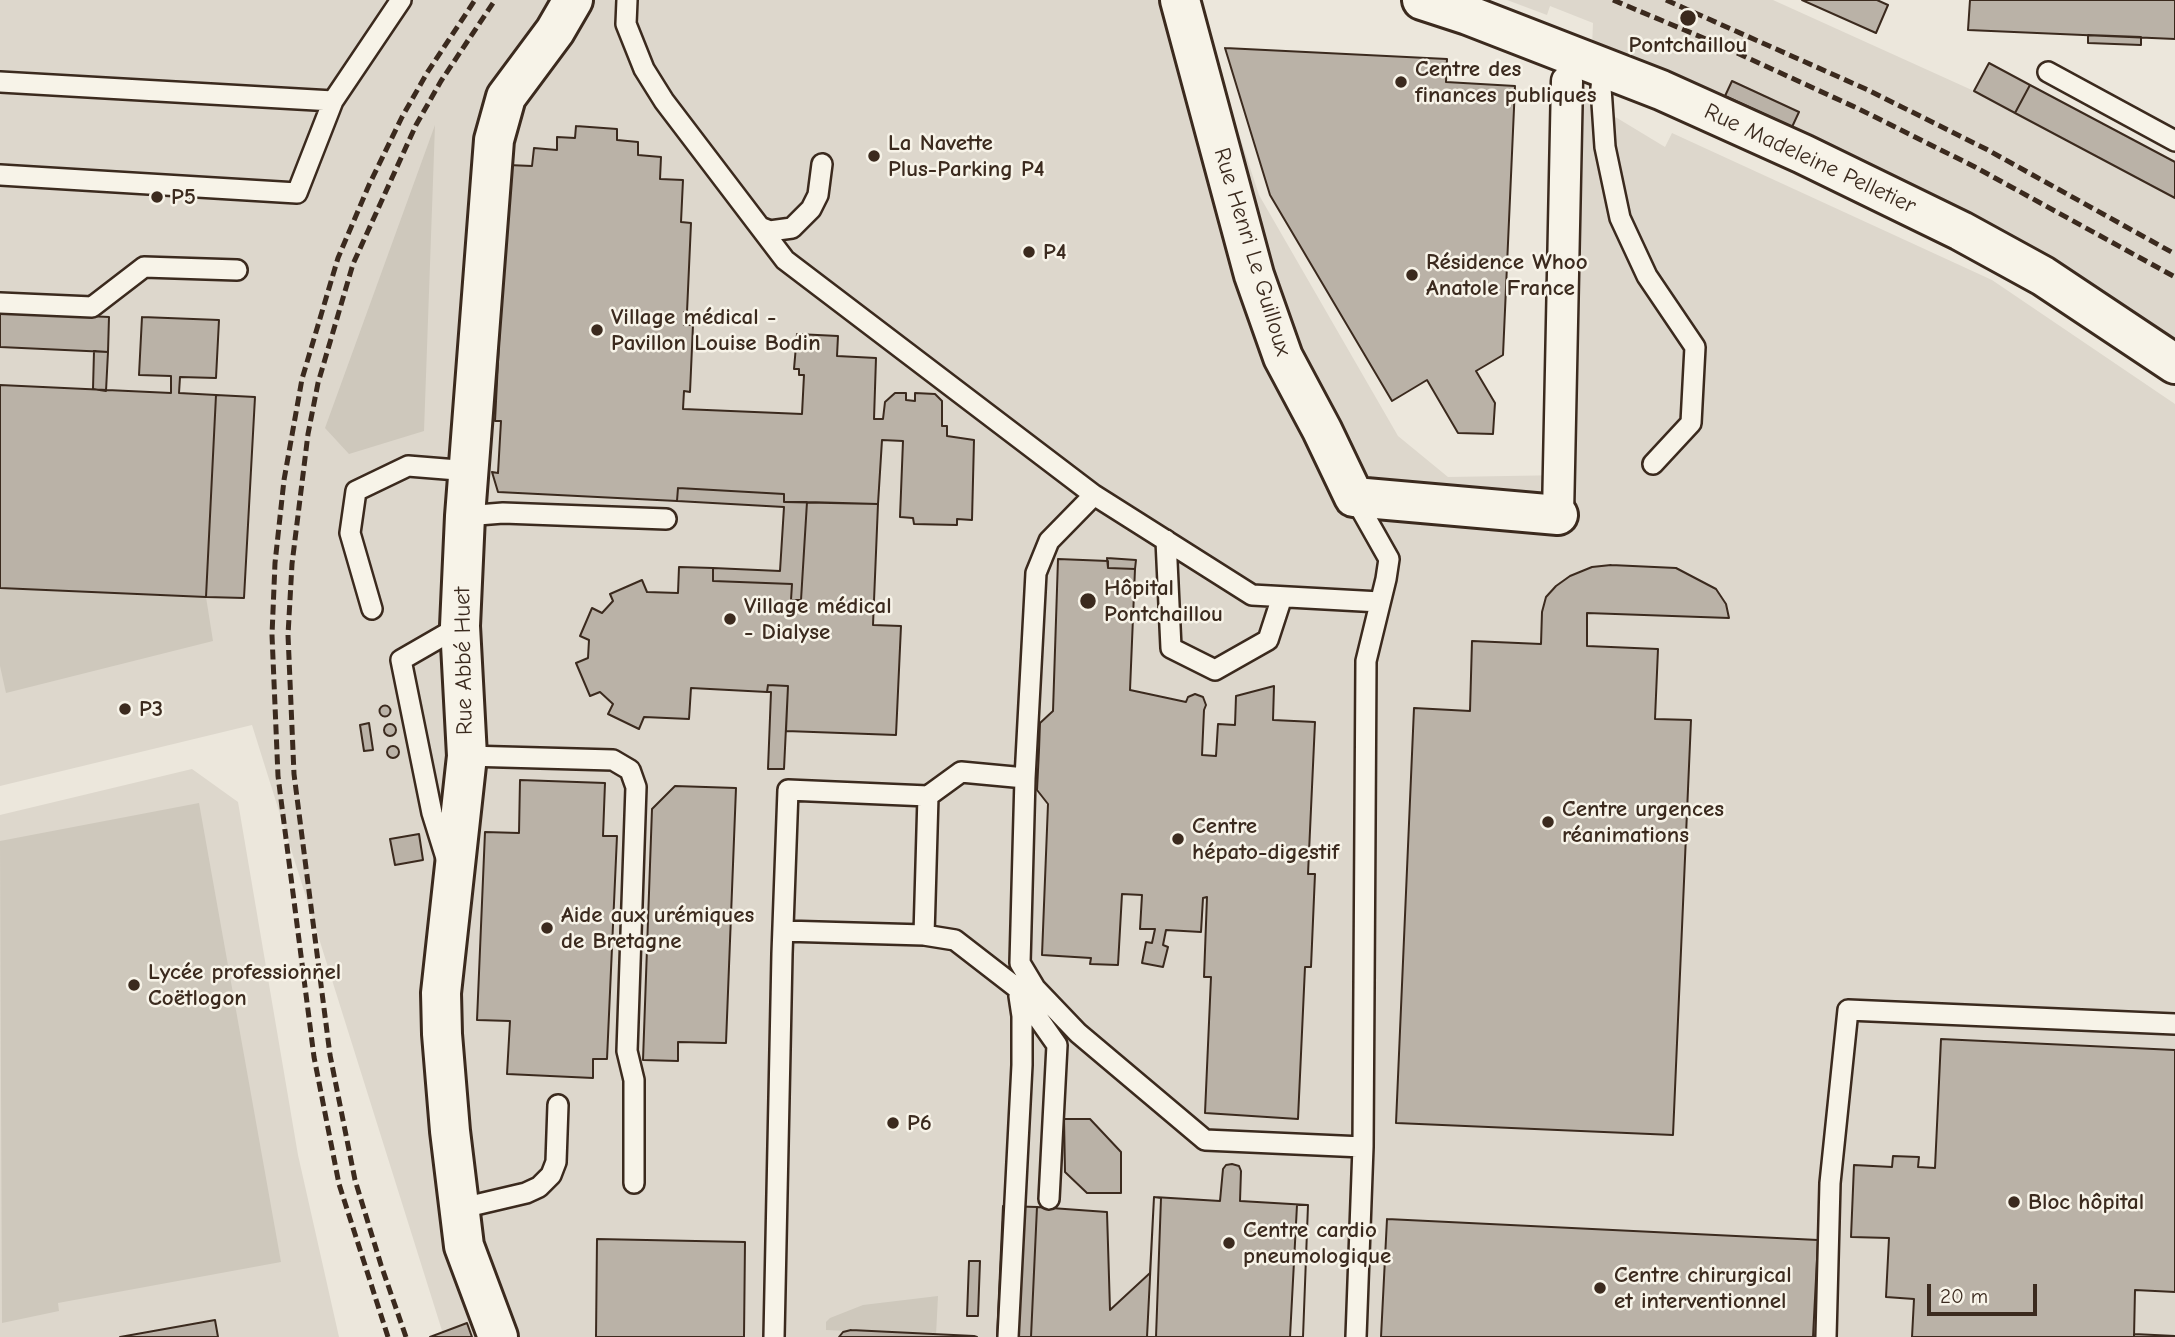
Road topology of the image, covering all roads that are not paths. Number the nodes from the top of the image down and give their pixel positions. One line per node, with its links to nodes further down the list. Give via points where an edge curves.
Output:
1 (401, 0): 10 (lane)
2 (573, 0): 19 (street, Rue Abbé Huet, via 506,97 494,140)
3 (627, 0): 14 (lane, via 626,24 644,69)
4 (1180, 0): 21 (street, Rue Henri Le Guilloux, via 1254,275 1283,357)
5 (1422, 0): 6 (street, Rue Madeleine Pelletier)
6 (1603, 69): 17 (street, Rue Madeleine Pelletier, via 1803,154 1961,231 2043,276); 18 (lane, via 1605,147 1620,218 1647,276 1695,347 1691,423)
7 (2048, 72): 11 (lane)
8 (1567, 81): 22 (street)
9 (0, 82): 10 (lane)
10 (333, 101): 13 (lane, via 297,193)
11 (2175, 141)
12 (822, 164): 14 (lane, via 811,209 792,228 770,231)
13 (0, 175)
14 (760, 227): 20 (lane, via 785,260)
15 (237, 270): 16 (lane, via 144,267 92,307)
16 (0, 303)
17 (2175, 364)
18 (1653, 464)
19 (470, 471): 23 (street, Rue Abbé Huet); 28 (lane, via 408,466 356,491 349,533)
20 (1094, 495): 25 (lane); 31 (lane, via 1049,541 1036,573)
21 (1354, 497): 22 (street); 27 (lane, via 1389,559)
22 (1558, 515)
23 (465, 516): 24 (lane, via 503,513); 29 (street, Rue Abbé Huet)
24 (666, 519)
25 (1166, 540): 26 (lane, via 1252,595); 26 (lane, via 1171,648 1215,670 1268,640)
26 (1282, 597): 27 (lane)
27 (1380, 602): 39 (lane, via 1366,661)
28 (372, 609)
29 (460, 626): 30 (street, Rue Abbé Huet); 33 (lane, via 401,660 432,813)
30 (467, 756): 33 (street, Rue Abbé Huet); 40 (lane, via 613,760 630,770 636,787 627,1051 634,1080)
31 (1025, 778): 32 (lane, via 961,772); 39 (lane, via 1020,963 1035,988 1078,1033 1205,1140)
32 (928, 796): 34 (lane, via 788,790); 35 (lane)
33 (452, 883): 42 (street, Rue Abbé Huet, via 441,993)
34 (783, 931): 35 (lane); 44 (lane)
35 (924, 935): 36 (lane, via 955,940)
36 (1017, 988): 41 (lane, via 1057,1045); 45 (lane, via 1022,1065)
37 (2175, 1024): 47 (lane, via 1849,1010 1830,1184)
38 (558, 1105): 42 (lane, via 556,1162 551,1175 526,1194)
39 (1363, 1147): 46 (lane)
40 (634, 1183)
41 (1049, 1199)
42 (458, 1209): 43 (street, Rue Abbé Huet, via 464,1246)
43 (498, 1337)
44 (774, 1337)
45 (1008, 1337)
46 (1356, 1337)
47 (1826, 1337)

